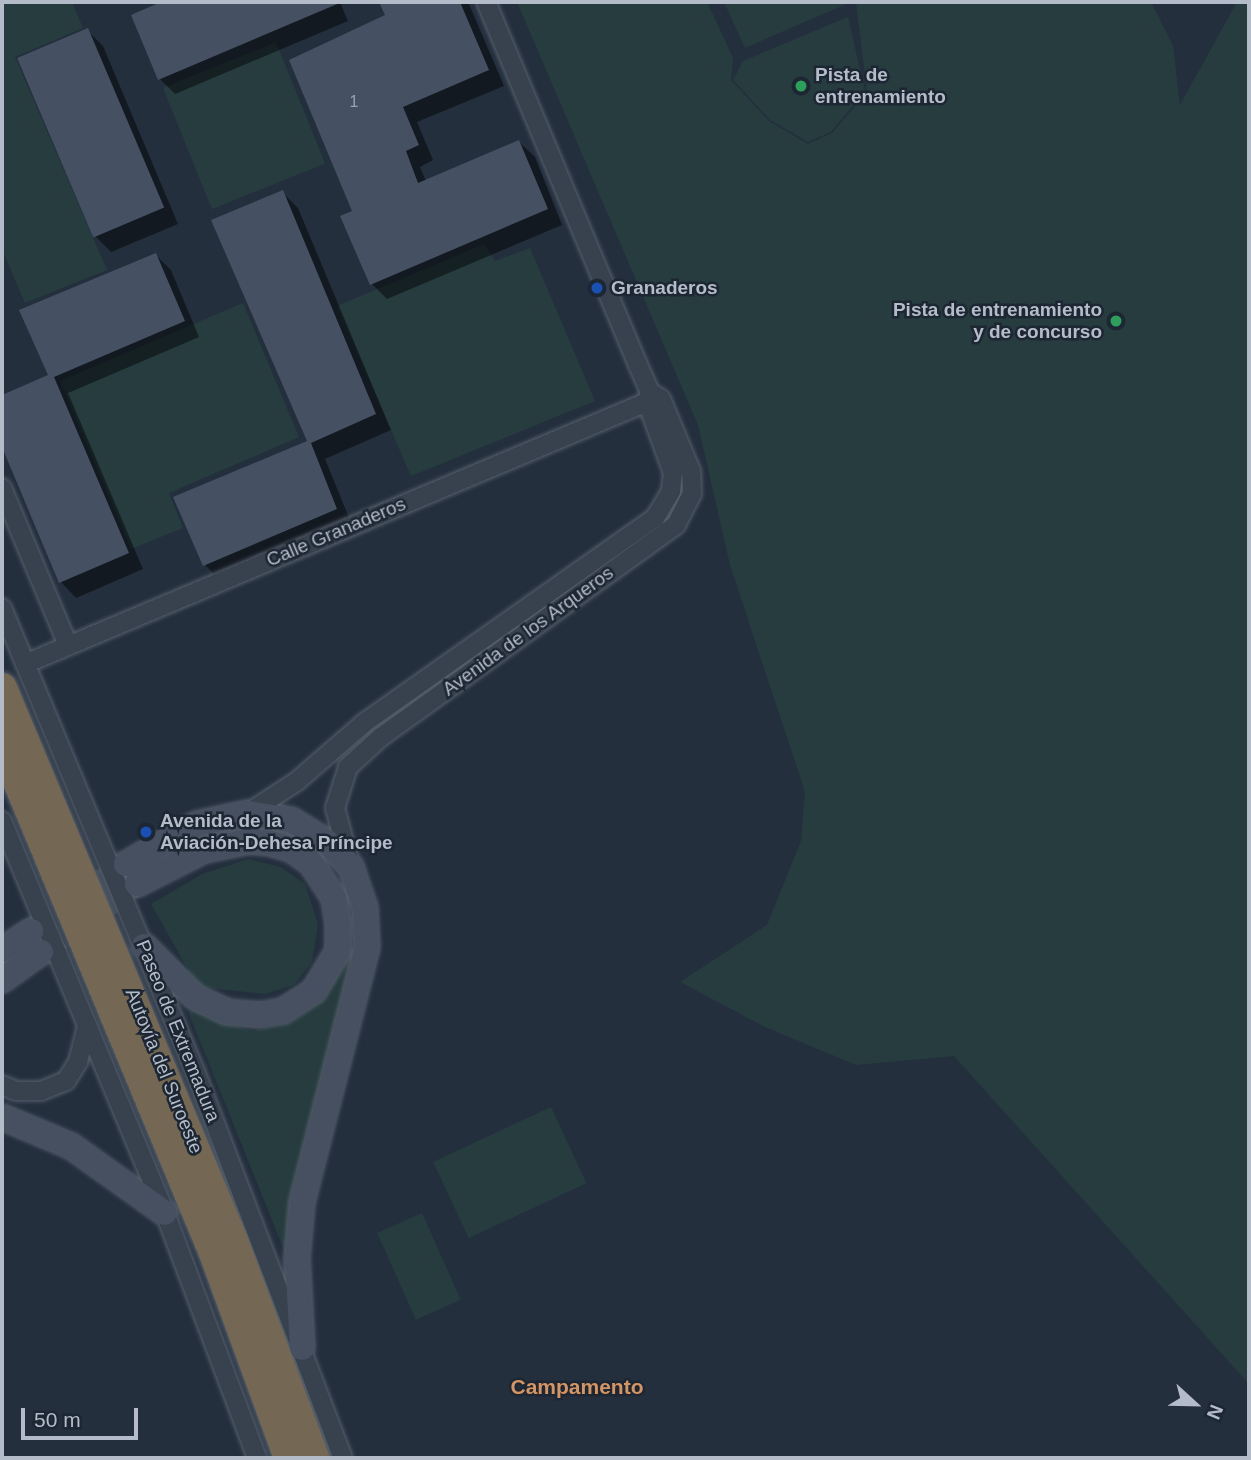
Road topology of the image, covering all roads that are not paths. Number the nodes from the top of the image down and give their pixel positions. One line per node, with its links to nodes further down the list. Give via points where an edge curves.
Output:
1 (486, 2): 2 (street, Avenida de los Arqueros)
2 (649, 397): 5 (street, Calle Granaderos); 9 (street, Avenida de los Arqueros, via 673,473 671,491 655,518 364,723 296,782); 11 (street, Avenida de los Arqueros, via 661,399 691,471 692,494 686,510 676,525 381,737 348,767 335,808)
3 (2, 488): 5 (street)
4 (2, 608): 6 (street, Paseo de Extremadura)
5 (68, 645): 6 (street, Calle Granaderos)
6 (25, 664): 12 (street, Paseo de Extremadura)
7 (2, 688): 22 (highway, Autovía del Suroeste, via 233,1241)
8 (2, 743): 21 (highway, Autovía del Suroeste, via 214,1253)
9 (248, 813): 11 (main road, via 291,820 327,842); 12 (main road, via 197,824 132,874 249,841 291,849 311,863 326,884 338,923 338,951 314,991 283,1012 227,1012 195,997)
10 (2, 821): 15 (street)
11 (351, 867): 19 (main road, via 365,908 367,947 302,1202 297,1258)
12 (144, 946): 19 (street, Paseo de Extremadura)
13 (2, 950): 14 (main road, via 36,941)
14 (4, 979)
15 (87, 1025): 16 (street, via 78,1062 66,1081 41,1091 16,1091); 18 (street)
16 (2, 1085)
17 (2, 1117): 18 (main road, via 71,1146)
18 (165, 1213): 20 (street)
19 (302, 1348): 23 (street, Paseo de Extremadura)
20 (257, 1458)
21 (289, 1458)
22 (314, 1458)
23 (343, 1458)

